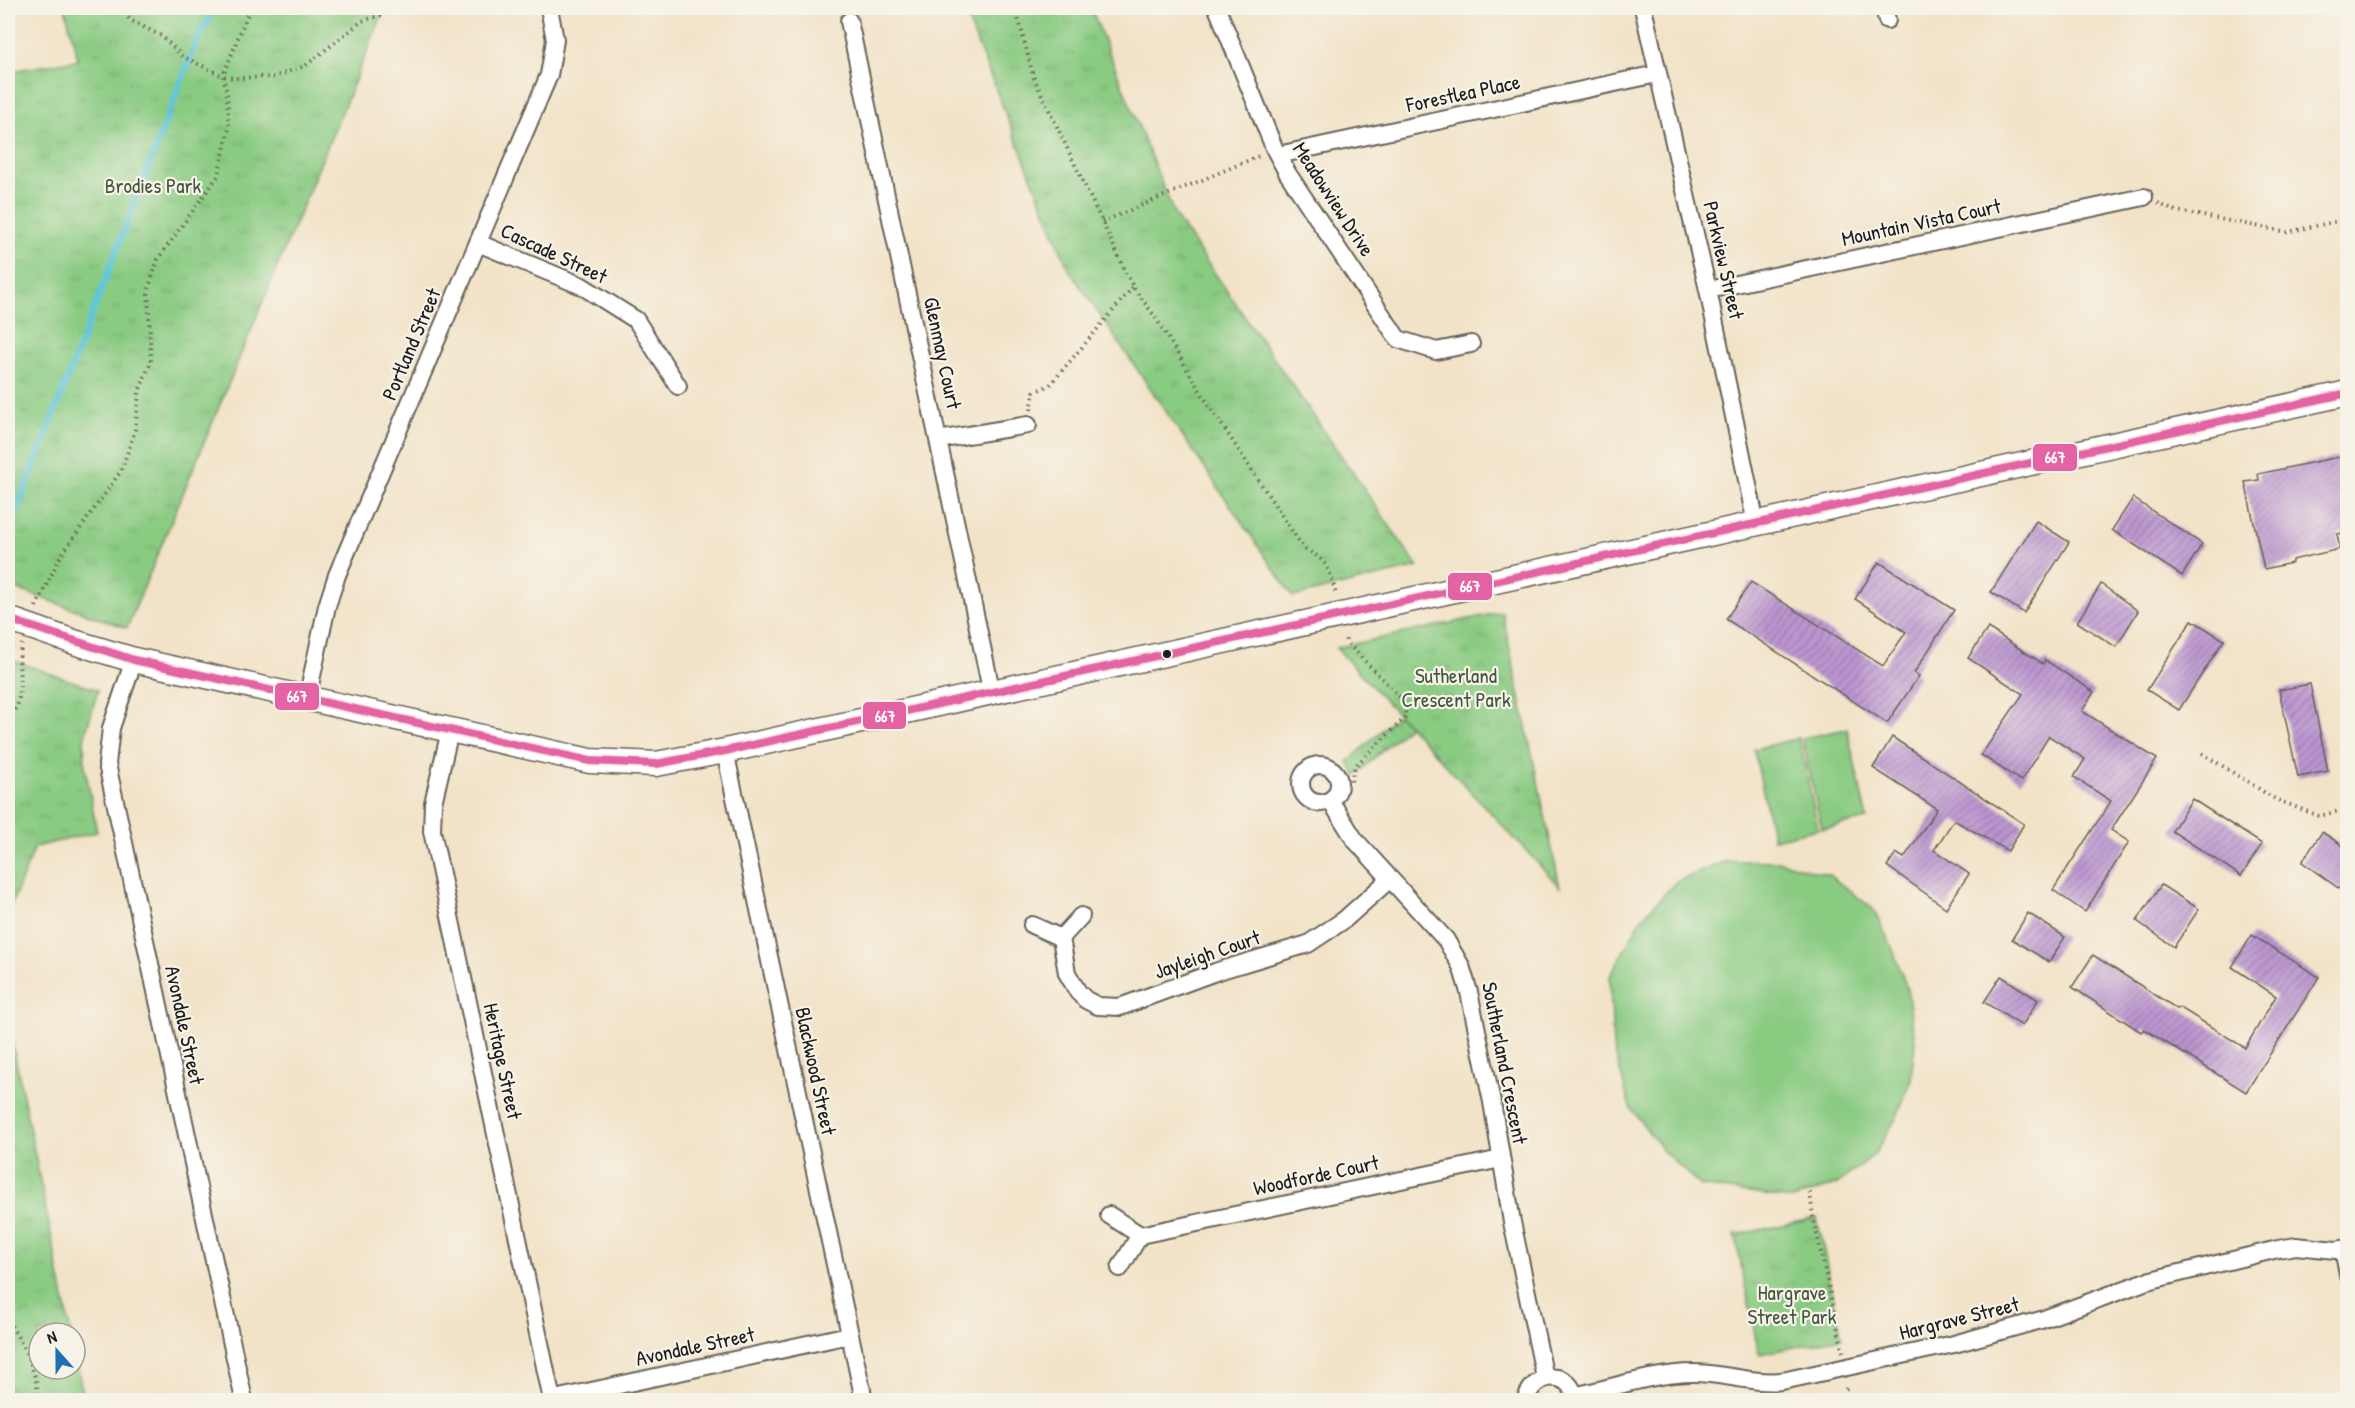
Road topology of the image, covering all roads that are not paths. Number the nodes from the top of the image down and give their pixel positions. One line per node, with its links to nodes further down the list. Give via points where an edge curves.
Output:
1 (549, 8): 8 (street, Portland Street, via 555,40 549,75)
2 (1217, 8): 6 (street, Meadowview Drive)
3 (1643, 8): 5 (street, Parkview Street)
4 (849, 21): 14 (street, Glenmay Court)
5 (1657, 74): 6 (street, Forestlea Place); 9 (street, Parkview Street)
6 (1276, 153): 10 (street, Meadowview Drive, via 1398,339 1436,351)
7 (2144, 197): 9 (street, Mountain Vista Court)
8 (478, 243): 11 (street, Cascade Street, via 582,286 636,320); 19 (street, Portland Street, via 337,575)
9 (1708, 290): 15 (street, Parkview Street)
10 (1471, 345)
11 (678, 386)
12 (2348, 393): 15 (street)
13 (1028, 425): 14 (street)
14 (938, 440): 18 (street, Glenmay Court)
15 (1756, 524): 18 (street)
16 (8, 619): 17 (street)
17 (134, 660): 19 (street); 37 (street, Avondale Street, via 111,728 107,764)
18 (992, 694): 21 (street)
19 (307, 699): 20 (street)
20 (450, 731): 21 (street, via 611,763 656,764); 36 (street, Heritage Street, via 433,803 432,831)
21 (725, 752): 33 (street, Blackwood Street)
22 (1330, 800): 22 (street, via 1339,781 1333,770 1322,765 1309,768 1302,778 1302,791 1317,802); 23 (street, Southerland Crescent, via 1355,840)
23 (1390, 879): 26 (street, Jayleigh Court, via 1344,920 1308,944 1218,970 1120,1007 1098,1006 1078,992 1067,973); 27 (street, Southerland Crescent, via 1446,940 1461,966)
24 (1081, 916): 26 (street)
25 (1032, 925): 26 (street)
26 (1061, 938)
27 (1501, 1160): 29 (street, Woodforde Court); 34 (street, Southerland Crescent)
28 (1109, 1215): 29 (street)
29 (1140, 1235): 31 (street)
30 (2345, 1249): 32 (street); 35 (street, Hargrave Street, via 2278,1249 2147,1281 2041,1320 1954,1344 1782,1381 1675,1374)
31 (1119, 1268)
32 (2348, 1274)
33 (849, 1335): 36 (street, Avondale Street); 38 (street, Blackwood Street)
34 (1545, 1378): 35 (street, via 1560,1379); 39 (street, via 1532,1386)
35 (1574, 1398)
36 (551, 1400)
37 (244, 1401)
38 (864, 1401)
39 (1526, 1401)

